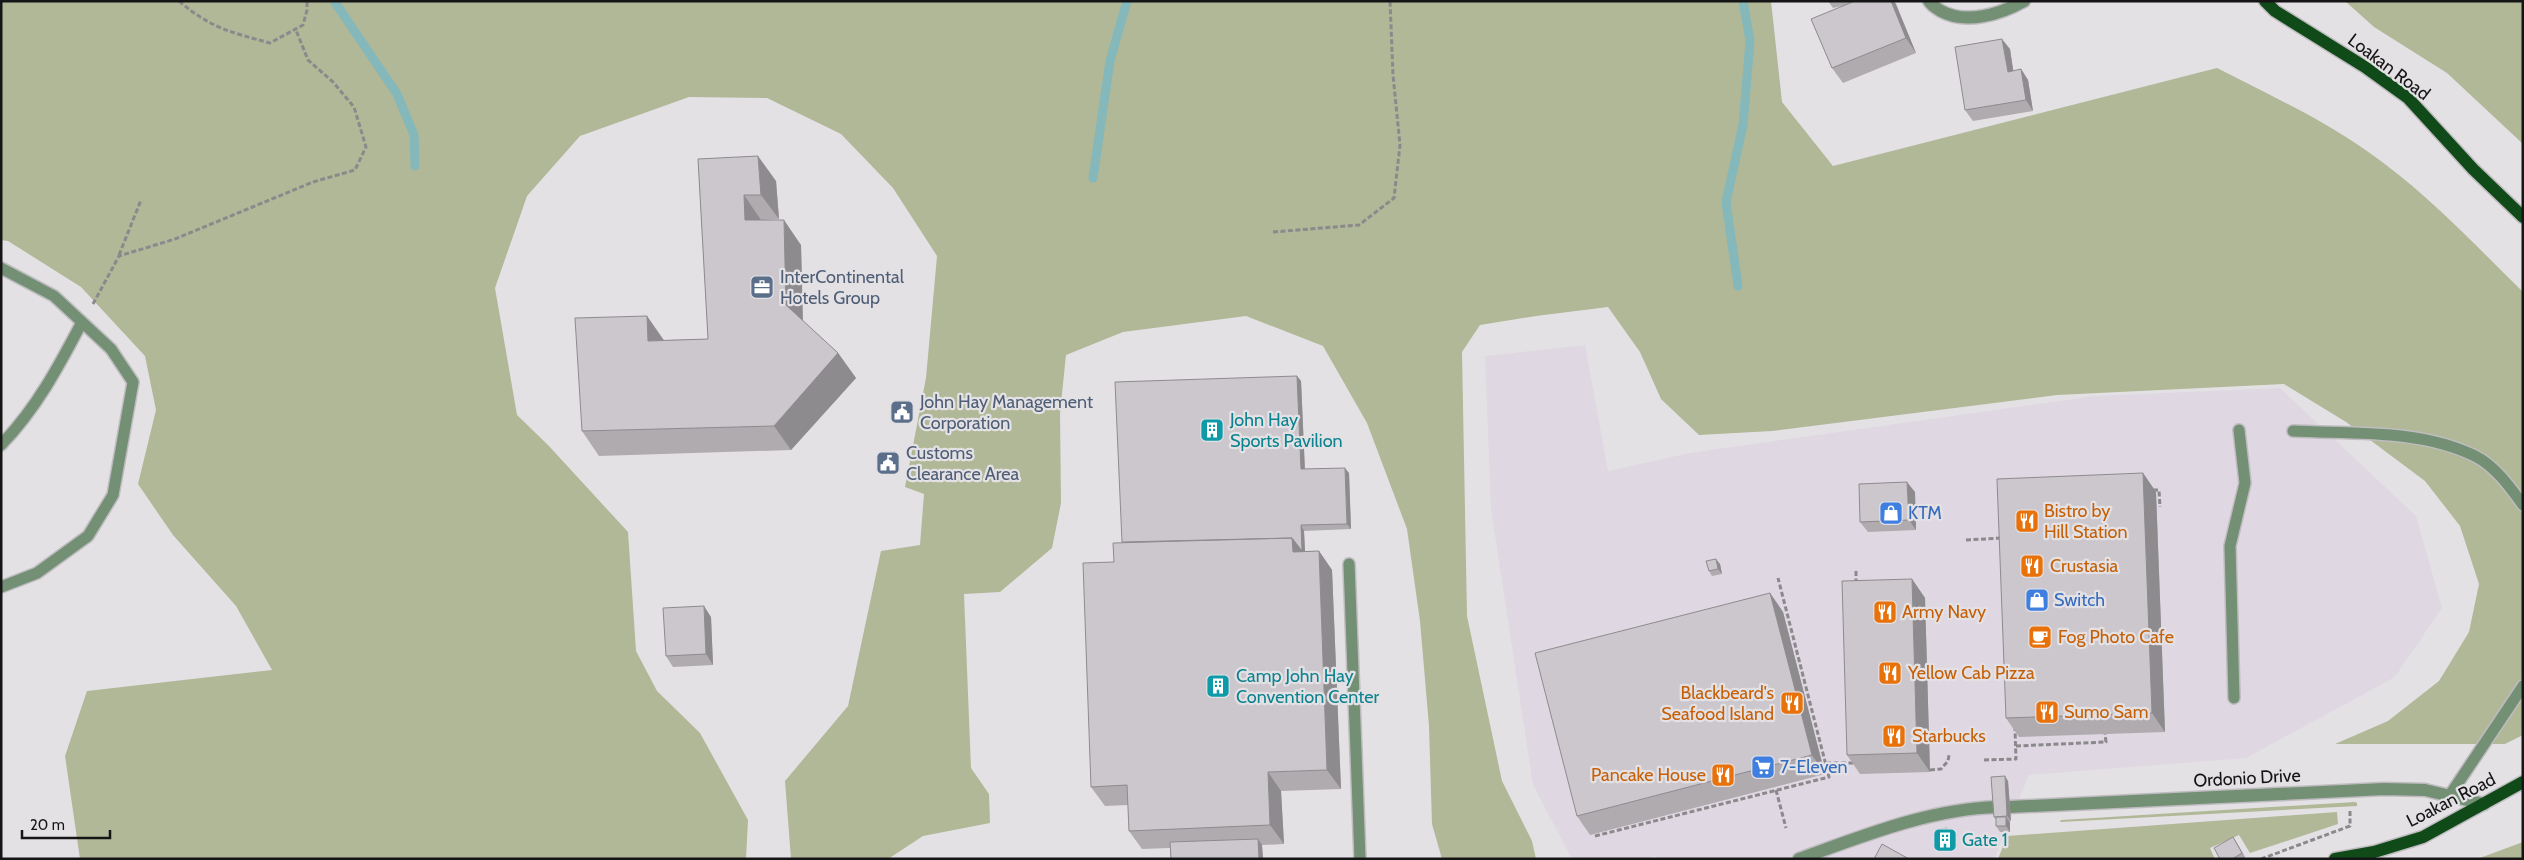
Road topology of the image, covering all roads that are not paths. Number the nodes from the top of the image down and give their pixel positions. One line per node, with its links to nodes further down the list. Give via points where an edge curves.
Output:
1 (1929, 1): 2 (street, via 1949,16 1972,18 2007,10)
2 (2024, 1)
3 (2265, 1): 4 (main road, Loakan Road, via 2408,98 2473,169)
4 (2523, 217)
5 (1, 268): 6 (lane, via 54,296)
6 (82, 322): 9 (lane, via 61,363 23,423); 12 (lane, via 111,349 133,382 113,495 88,536 37,573)
7 (2240, 430): 14 (lane, via 2245,483 2230,546)
8 (2293, 431): 10 (lane, via 2387,435 2437,442 2476,456 2505,480)
9 (1, 445)
10 (2523, 505)
11 (1349, 564): 20 (lane)
12 (1, 587)
13 (2523, 686): 16 (lane)
14 (2234, 698)
15 (2523, 782): 17 (main road, Loakan Road)
16 (2450, 794): 17 (street, Ordonio Drive); 18 (street, Ordonio Drive, via 2384,789)
17 (2484, 804): 22 (main road, Loakan Road, via 2424,837 2374,852)
18 (2010, 806)
19 (1996, 807): 21 (street, via 1974,808 1900,824)
20 (1360, 859)
21 (1799, 859)
22 (2335, 859)

